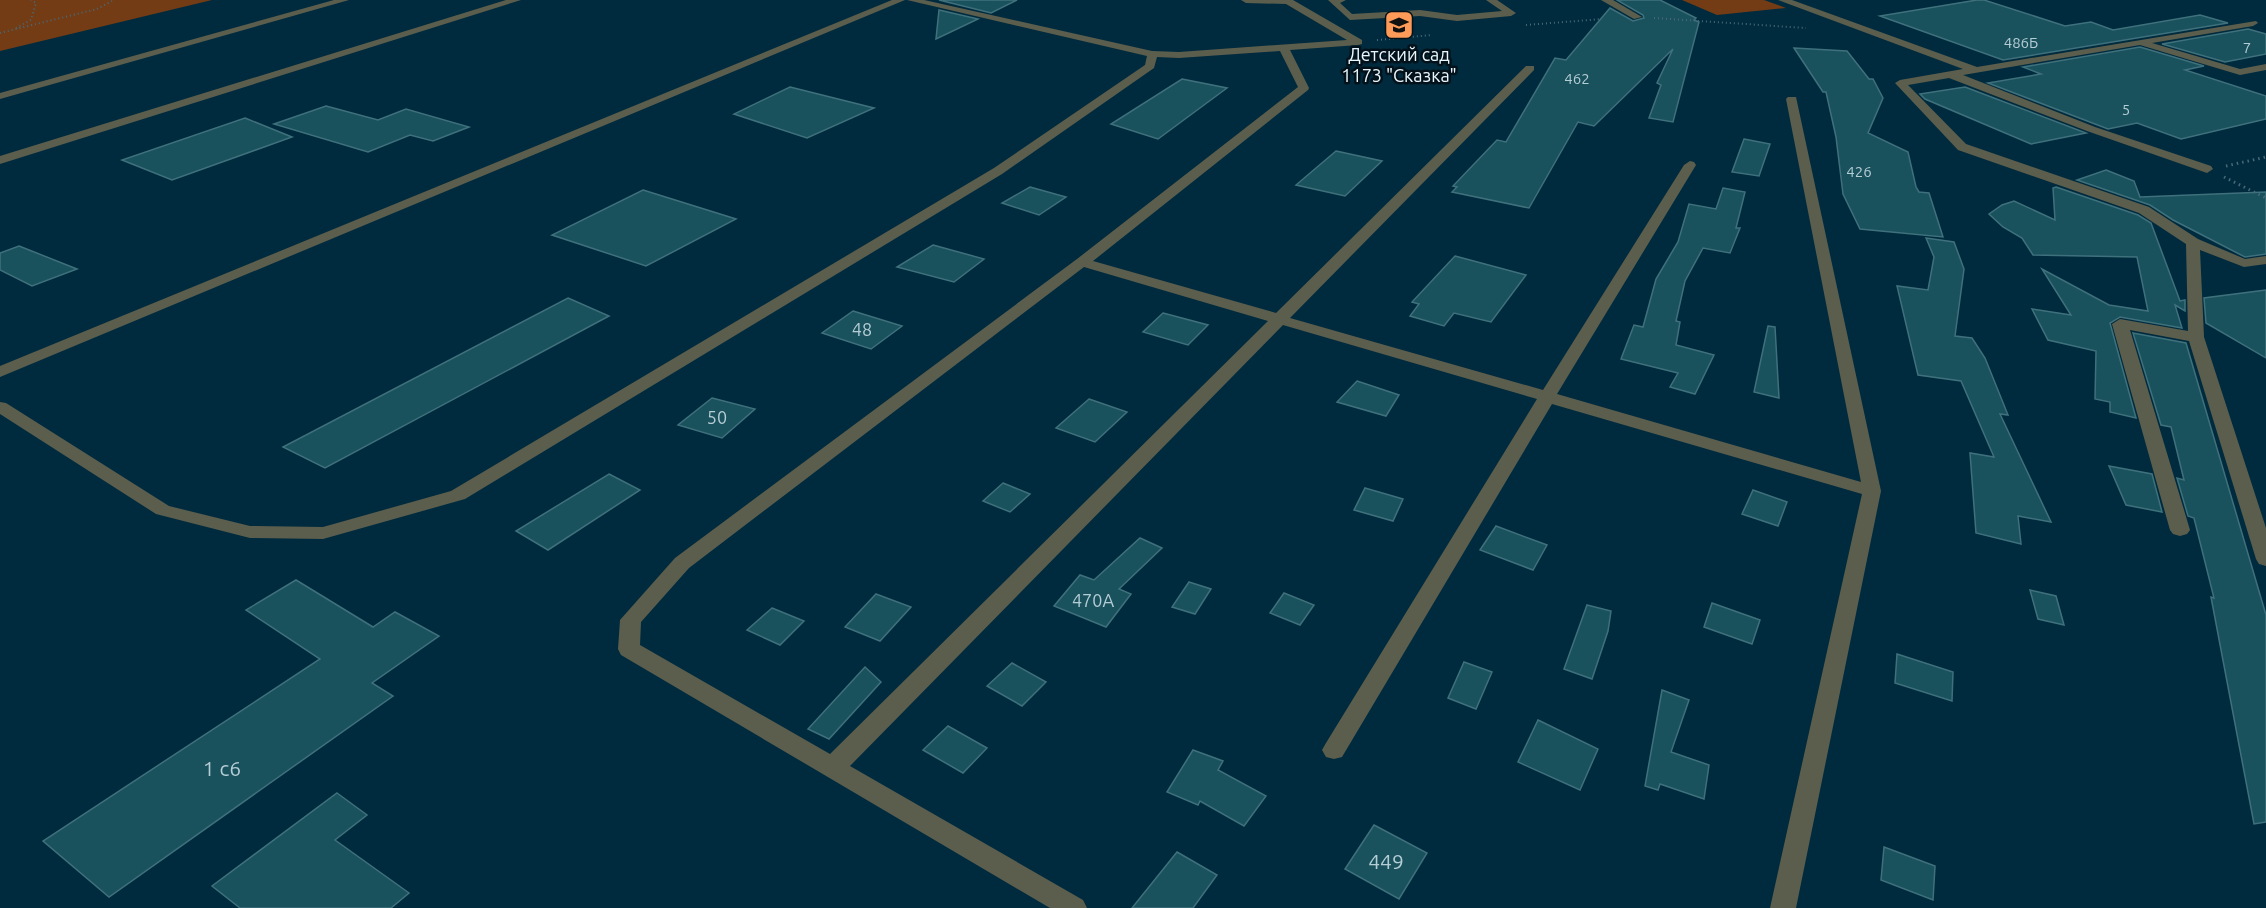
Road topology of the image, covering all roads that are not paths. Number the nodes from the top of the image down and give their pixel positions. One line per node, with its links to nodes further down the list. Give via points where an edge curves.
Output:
1 (344, 0): 19 (lane)
2 (516, 0): 21 (lane)
3 (900, 0): 29 (lane)
4 (912, 0): 14 (lane)
5 (1246, 0): 13 (lane, via 1288,1 1358,42)
6 (1341, 0): 7 (lane, via 1332,1 1350,17 1420,13 1457,18 1511,13)
7 (1491, 0)
8 (1606, 0): 10 (lane)
9 (1783, 0): 17 (lane)
10 (1637, 17)
11 (2253, 23): 12 (lane)
12 (2140, 42): 15 (lane, via 2240,72); 17 (lane)
13 (1284, 48): 14 (lane); 26 (lane, via 1304,88)
14 (1152, 54): 31 (lane, via 1150,66 998,171 458,495 323,533 250,532 163,510)
15 (2266, 67)
16 (1530, 68): 27 (lane)
17 (1976, 70): 18 (lane)
18 (1950, 74): 23 (lane); 24 (lane, via 1900,83 1962,147 2144,210)
19 (0, 96)
20 (1792, 99): 32 (lane)
21 (0, 160)
22 (1690, 165): 30 (lane)
23 (2208, 170)
24 (2193, 242): 25 (lane, via 2244,263); 28 (lane)
25 (2266, 260)
26 (1082, 262): 27 (lane); 36 (lane, via 682,563 631,620 629,649)
27 (1280, 319): 30 (lane); 36 (lane)
28 (2196, 337): 33 (lane, via 2120,324); 34 (lane)
29 (0, 372)
30 (1547, 397): 32 (lane); 35 (lane)
31 (0, 406)
32 (1872, 491): 38 (lane)
33 (2180, 530)
34 (2266, 559)
35 (1334, 750)
36 (833, 767): 37 (lane)
37 (1074, 908)
38 (1783, 908)

